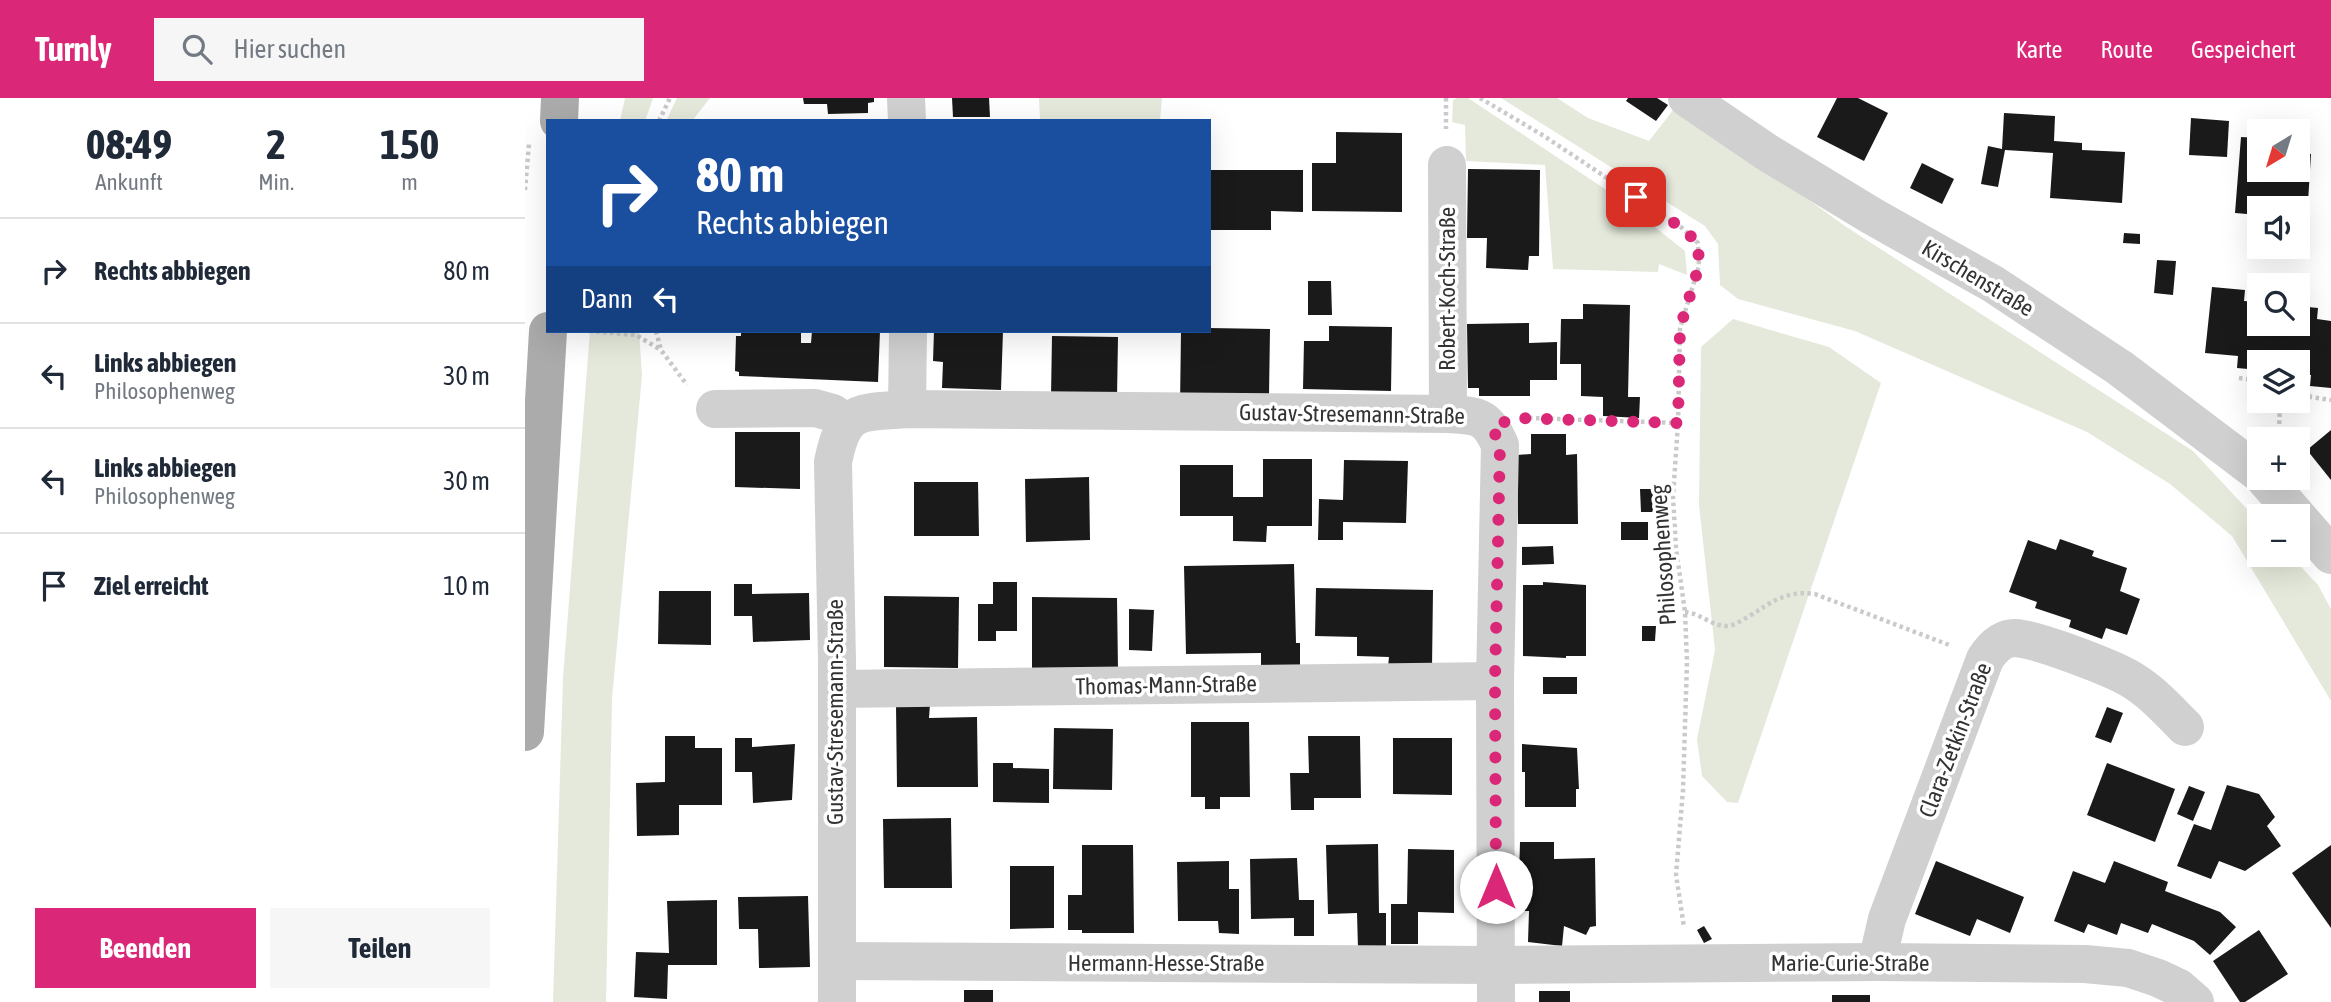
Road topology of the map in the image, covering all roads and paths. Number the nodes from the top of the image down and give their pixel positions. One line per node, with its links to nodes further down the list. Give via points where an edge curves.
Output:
1 (560, 98): 6 (main road)
2 (670, 98): 7 (path)
3 (905, 98): 8 (street)
4 (1480, 98): 22 (path, Philosophenweg, via 1671,220 1698,243 1699,266 1680,328)
5 (1695, 100): 25 (street, Kirschenstraße, via 1768,153 2004,292 2120,368)
6 (559, 119)
7 (660, 119)
8 (907, 119)
9 (1447, 165): 21 (street, Robert-Koch-Straße)
10 (548, 333): 33 (main road)
11 (612, 333): 14 (path, via 636,335)
12 (657, 333): 14 (path)
13 (908, 333): 20 (street)
14 (661, 350): 19 (path, via 704,408)
15 (2239, 378): 16 (path)
16 (2247, 379)
17 (2310, 396): 18 (path)
18 (2331, 400)
19 (715, 409): 23 (street, via 815,408 833,413)
20 (907, 409): 21 (street, Gustav-Stresemann-Straße); 23 (street, Gustav-Stresemann-Straße, via 865,412)
21 (1448, 414): 24 (street, Gustav-Stresemann-Straße, via 1476,416)
22 (1678, 423): 24 (path, via 1514,418); 28 (path, Philosophenweg, via 1673,517)
23 (845, 425): 31 (street, Gustav-Stresemann-Straße, via 833,461)
24 (1492, 427): 30 (street, Gustav-Stresemann-Straße, via 1500,445)
25 (2247, 463)
26 (2274, 490): 27 (street)
27 (2331, 555)
28 (1685, 612): 29 (path, via 1727,626 1786,594 1815,594); 36 (path, Philosophenweg, via 1683,790 1676,875)
29 (1985, 659): 32 (street, Clara-Zetkin-Straße, via 2002,641 2014,638 2038,643 2132,680); 35 (street, Clara-Zetkin-Straße, via 1887,919)
30 (1495, 681): 31 (street, Thomas-Mann-Straße); 37 (street, Gustav-Stresemann-Straße)
31 (837, 689): 34 (street, Gustav-Stresemann-Straße)
32 (2185, 727)
33 (525, 732)
34 (837, 961): 37 (street, Hermann-Hesse-Straße); 38 (street, Gustav-Stresemann-Straße)
35 (1877, 962): 36 (street, Marie-Curie-Straße); 40 (street, Marie-Curie-Straße, via 2128,968 2179,988)
36 (1688, 963): 37 (street, Marie-Curie-Straße)
37 (1496, 965): 39 (street, Gustav-Stresemann-Straße)
38 (837, 1002)
39 (1496, 1002)
40 (2195, 1002)

